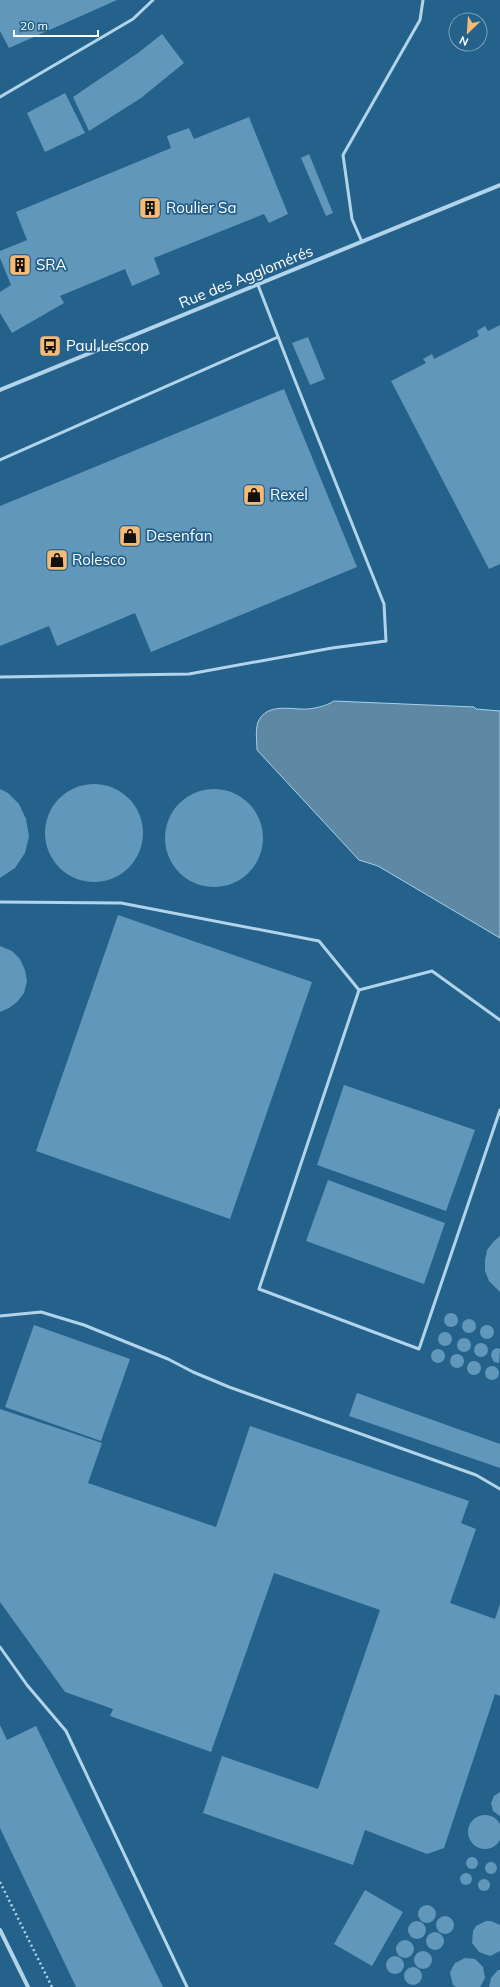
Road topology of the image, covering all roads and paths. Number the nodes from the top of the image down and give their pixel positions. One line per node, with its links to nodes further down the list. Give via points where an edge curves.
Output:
1 (153, 0): 3 (lane, via 133,19)
2 (423, 0): 5 (lane, via 420,20 343,156 352,219)
3 (0, 97)
4 (500, 185): 5 (street, Rue des Agglomérés)
5 (362, 242): 6 (street, Rue des Agglomérés)
6 (258, 285): 7 (lane); 8 (street, Rue des Agglomérés)
7 (278, 337): 9 (lane); 10 (lane, via 384,604 386,641 332,648 189,674)
8 (0, 388)
9 (0, 460)
10 (0, 677)
11 (0, 902): 12 (lane, via 121,903 319,941)
12 (359, 990): 13 (lane, via 432,971); 14 (lane, via 259,1289 419,1349)
13 (500, 1020)
14 (500, 1110)
15 (0, 1316): 16 (lane, via 41,1312 84,1325 229,1387 476,1475)
16 (500, 1489)
17 (0, 1647): 22 (lane, via 27,1685 66,1731)
18 (0, 1882): 21 (path)
19 (0, 1932): 20 (street)
20 (28, 1987)
21 (52, 1987)
22 (187, 1987)

